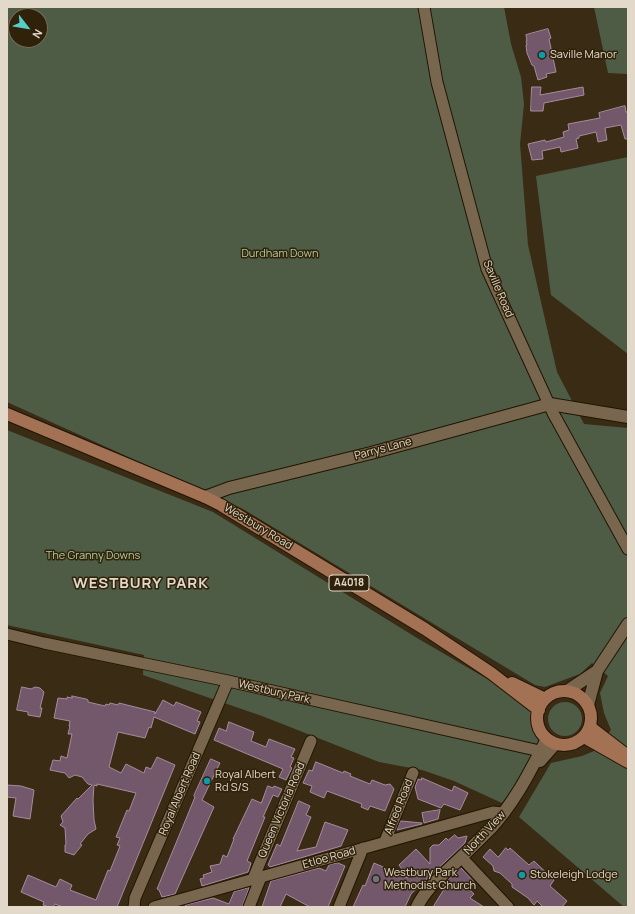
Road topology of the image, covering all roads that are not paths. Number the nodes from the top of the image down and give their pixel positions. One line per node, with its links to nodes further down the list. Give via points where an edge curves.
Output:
1 (424, 7): 2 (street, Saville Road, via 447,126 487,269)
2 (552, 408): 4 (main road, Parrys Lane); 5 (main road, Parrys Lane, via 538,408); 8 (street, Saville Road)
3 (7, 414): 6 (main road, Westbury Road / A4018)
4 (628, 417)
5 (229, 488): 6 (main road, Parrys Lane); 7 (main road)
6 (205, 497): 7 (main road, Westbury Road / A4018)
7 (221, 505): 14 (main road, Westbury Road / A4018)
8 (628, 549)
9 (628, 624): 11 (main road)
10 (7, 634): 12 (street, Westbury Park)
11 (597, 671): 13 (main road); 15 (main road)
12 (228, 681): 19 (street, Westbury Park); 29 (street, Royal Albert Road, via 135,898)
13 (567, 691): 14 (main road, via 552,694); 15 (main road, via 579,696)
14 (542, 704): 18 (main road, via 537,717 538,725 541,733)
15 (588, 705): 16 (main road, via 591,716)
16 (587, 732): 18 (main road, via 578,742 570,745); 20 (main road); 21 (main road)
17 (311, 741): 28 (street, Queen Victoria Road)
18 (551, 742): 19 (main road, North View); 22 (main road, North View)
19 (540, 752): 22 (main road, North View)
20 (628, 756)
21 (628, 762)
22 (531, 772): 24 (main road, North View)
23 (413, 773): 25 (street, Alfred Road)
24 (504, 813): 25 (street, Etloe Road, via 493,812); 27 (main road, North View)
25 (385, 841): 26 (street, Etloe Road)
26 (363, 848): 28 (street, Etloe Road); 32 (street)
27 (461, 857): 33 (main road, North View, via 433,884); 34 (street)
28 (257, 878): 30 (street, Etloe Road); 31 (street, Queen Victoria Road)
29 (134, 907)
30 (154, 907)
31 (249, 907)
32 (339, 907)
33 (417, 907)
34 (508, 907)

